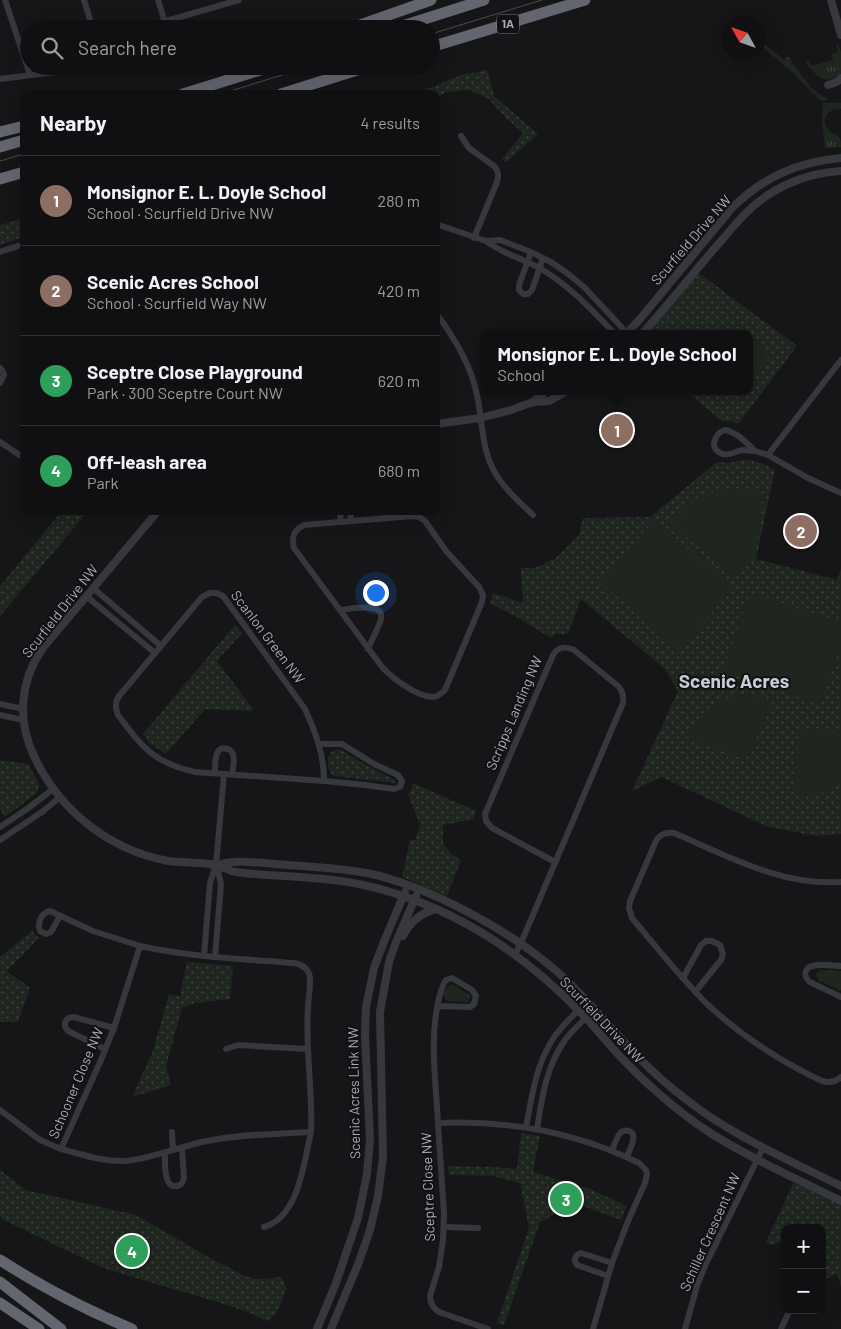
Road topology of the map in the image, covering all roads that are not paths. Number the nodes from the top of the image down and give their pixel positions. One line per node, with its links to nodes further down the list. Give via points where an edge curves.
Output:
1 (5, 0): 16 (street)
2 (84, 0): 9 (street)
3 (158, 0): 10 (street)
4 (239, 0): 11 (street)
5 (431, 0): 12 (highway)
6 (484, 0): 13 (highway, 1A)
7 (585, 0): 15 (highway, 1A)
8 (830, 0): 14 (street)
9 (91, 20)
10 (164, 20)
11 (172, 20)
12 (374, 20)
13 (421, 20)
14 (841, 35)
15 (440, 44)
16 (20, 45)
17 (30, 75): 21 (street)
18 (244, 75): 23 (highway)
19 (341, 75): 24 (highway)
20 (841, 78): 22 (street)
21 (0, 79)
22 (828, 85)
23 (196, 90)
24 (293, 90)
25 (20, 127): 26 (highway)
26 (0, 132)
27 (461, 136): 36 (street, via 468,148 494,166 499,176)
28 (20, 141): 29 (highway)
29 (0, 147)
30 (841, 158): 35 (street, Scurfield Drive NW, via 790,169 768,180 739,202)
31 (841, 171): 39 (street, Scurfield Drive NW, via 807,177 783,186 745,213)
32 (20, 173): 33 (highway)
33 (0, 179)
34 (440, 225): 36 (street)
35 (709, 236): 39 (street); 48 (street, Scurfield Drive NW)
36 (474, 238): 37 (street)
37 (486, 241): 41 (street, via 500,240); 43 (street)
38 (20, 245): 40 (street)
39 (718, 245): 49 (street, Scurfield Drive NW)
40 (0, 252)
41 (531, 252): 42 (street); 43 (street)
42 (544, 258): 44 (street); 47 (street, via 577,281)
43 (527, 262): 44 (street); 44 (street, via 518,285 523,294 530,292)
44 (540, 268): 46 (street, via 570,288)
45 (440, 321): 56 (street, via 469,367 478,396)
46 (611, 330)
47 (624, 330)
48 (630, 330)
49 (645, 330)
50 (841, 360): 61 (street)
51 (0, 368): 52 (street, via 4,375)
52 (0, 383)
53 (541, 395): 55 (street)
54 (560, 395): 55 (street, via 549,401)
55 (533, 402): 56 (street)
56 (480, 418): 57 (street); 66 (street, via 489,462 496,476)
57 (440, 423)
58 (0, 442): 60 (street)
59 (755, 451): 59 (street, via 728,430 719,433 714,440 716,450 724,454); 61 (street)
60 (20, 455)
61 (768, 455): 62 (street)
62 (841, 493)
63 (155, 515): 69 (street, Scurfield Drive NW)
64 (340, 515): 68 (street)
65 (350, 515): 67 (street)
66 (533, 515)
67 (351, 521): 68 (street); 73 (street, via 422,518 483,595 445,690 438,696 426,696 397,681)
68 (341, 522): 71 (street, via 304,525 292,538 294,548)
69 (93, 588): 70 (street, Scurfield Drive NW); 72 (street)
70 (86, 596): 74 (street); 76 (street, Scurfield Drive NW, via 37,657 26,685)
71 (340, 610): 73 (street); 73 (street, via 374,607 379,610 381,618)
72 (161, 646): 74 (street, Scanlon Green NW); 79 (street, Scanlon Green NW, via 204,595 210,592 221,594 305,709)
73 (368, 649)
74 (155, 653): 80 (street, Scanlon Green NW, via 119,696 116,711 139,742 161,760 185,770)
75 (0, 704): 76 (street)
76 (23, 709): 78 (street, Scurfield Drive NW)
77 (0, 715): 78 (street)
78 (23, 720): 84 (street, Scurfield Drive NW, via 29,746)
79 (319, 744): 83 (street, Scanlon Green NW); 83 (street, Scanlon Green NW, via 342,744 398,775 402,781 396,789)
80 (215, 773): 81 (street, Scanlon Green NW); 82 (street, via 217,754 225,748 233,754)
81 (224, 774): 82 (street, Scanlon Green NW); 91 (street)
82 (232, 774): 83 (street, Scanlon Green NW)
83 (324, 781)
84 (53, 789): 85 (street, Scurfield Drive NW); 86 (street)
85 (60, 797): 88 (street); 91 (street, Scurfield Drive NW, via 90,826 121,845 152,857)
86 (10, 821): 87 (street); 88 (street)
87 (0, 828)
88 (16, 830): 89 (street)
89 (0, 840)
90 (555, 862): 90 (street, Scripps Landing NW, via 624,699 618,686 568,647 558,649 553,655 486,814 486,821 492,828); 99 (street, Scripps Landing NW)
91 (216, 865): 93 (street, Scurfield Drive NW, via 234,862 345,870); 95 (street, Scurfield Drive NW, via 235,872 358,884); 102 (street, via 210,883); 103 (street, via 221,884)
92 (841, 882): 106 (street, via 807,882 779,876 674,833 662,835 645,867 629,912)
93 (408, 886): 94 (street, Scurfield Drive NW); 95 (street, Scenic Acres Link NW)
94 (419, 890): 96 (street, Scenic Acres Link NW); 99 (street, Scurfield Drive NW, via 484,921)
95 (404, 897): 96 (street, Scurfield Drive NW); 149 (street, Scenic Acres Link NW, via 374,968 366,1008 370,1139 367,1174 358,1218)
96 (414, 900): 97 (street, Scurfield Drive NW); 104 (street, Scenic Acres Link NW)
97 (436, 909): 101 (street, Scurfield Drive NW); 104 (street, via 420,914 413,921)
98 (60, 916): 100 (street)
99 (520, 943): 101 (street, Scripps Landing NW); 109 (street, Scurfield Drive NW)
100 (140, 946): 102 (street); 114 (street, Schooner Close NW)
101 (515, 955): 112 (street, Scurfield Drive NW)
102 (204, 956): 103 (street)
103 (215, 957): 117 (street, via 303,966 310,978)
104 (389, 962): 150 (street, Scenic Acres Link NW, via 380,1012 383,1157 378,1196 359,1262)
105 (841, 966): 108 (street, via 814,965 809,966 806,973 810,982)
106 (683, 978): 107 (street); 107 (street, via 703,943 712,940 720,945 721,960)
107 (695, 992): 120 (street, via 739,1032 787,1063 826,1082)
108 (841, 997)
109 (588, 1001): 111 (street, Scurfield Drive NW); 112 (street)
110 (437, 1006): 110 (street, via 470,1007 476,996 455,979 448,979 443,984); 122 (street, via 434,1032)
111 (596, 1009): 113 (street); 128 (street, Scurfield Drive NW, via 638,1056 678,1093 721,1124)
112 (579, 1010): 113 (street, Scurfield Drive NW); 118 (street, via 562,1026)
113 (586, 1018): 119 (street, via 566,1039); 134 (street, Scurfield Drive NW, via 658,1093 713,1134)
114 (114, 1028): 115 (street, Schooner Close NW); 115 (street, via 74,1017 65,1021 68,1030)
115 (106, 1049): 129 (street, Schooner Close NW)
116 (226, 1049): 117 (street, via 238,1045)
117 (307, 1049): 126 (street)
118 (540, 1062): 119 (street); 123 (street)
119 (550, 1066): 124 (street)
120 (841, 1077)
121 (0, 1110): 129 (street, via 40,1140)
122 (438, 1123): 123 (street, Sceptre Close NW, via 484,1123); 138 (street, Sceptre Close NW)
123 (526, 1128): 124 (street, Sceptre Close NW)
124 (537, 1129): 131 (street, Sceptre Close NW)
125 (172, 1132): 130 (street)
126 (311, 1132): 127 (street, Schooner Close NW, via 224,1138); 137 (street, via 293,1199 278,1221)
127 (182, 1148): 130 (street, Schooner Close NW); 132 (street, via 184,1178 179,1186 168,1182)
128 (763, 1148): 134 (street, Schiller Crescent NW); 135 (street, Scurfield Drive NW)
129 (60, 1149): 132 (street, Schooner Close NW, via 108,1160 137,1159)
130 (173, 1150): 132 (street, Schooner Close NW)
131 (612, 1151): 133 (street, Sceptre Close NW); 133 (street, via 620,1133 629,1131 634,1140)
132 (165, 1152)
133 (627, 1157): 141 (street, Sceptre Close NW, via 643,1166 647,1179)
134 (757, 1159): 136 (street, Scurfield Drive NW); 153 (street, Schiller Crescent NW, via 696,1286)
135 (839, 1184)
136 (841, 1201)
137 (264, 1227)
138 (444, 1227): 139 (street); 151 (street, Sceptre Close NW, via 431,1304 439,1312)
139 (478, 1228)
140 (0, 1260): 148 (highway, via 46,1288)
141 (612, 1263): 142 (street, Sceptre Close NW); 142 (street, via 581,1253 575,1259 577,1265)
142 (608, 1276): 152 (street, Sceptre Close NW)
143 (0, 1282): 147 (highway)
144 (0, 1303): 146 (highway)
145 (788, 1314): 154 (street)
146 (39, 1329)
147 (61, 1329)
148 (132, 1329)
149 (317, 1329)
150 (331, 1329)
151 (488, 1329)
152 (594, 1329)
153 (685, 1329)
154 (781, 1329)

